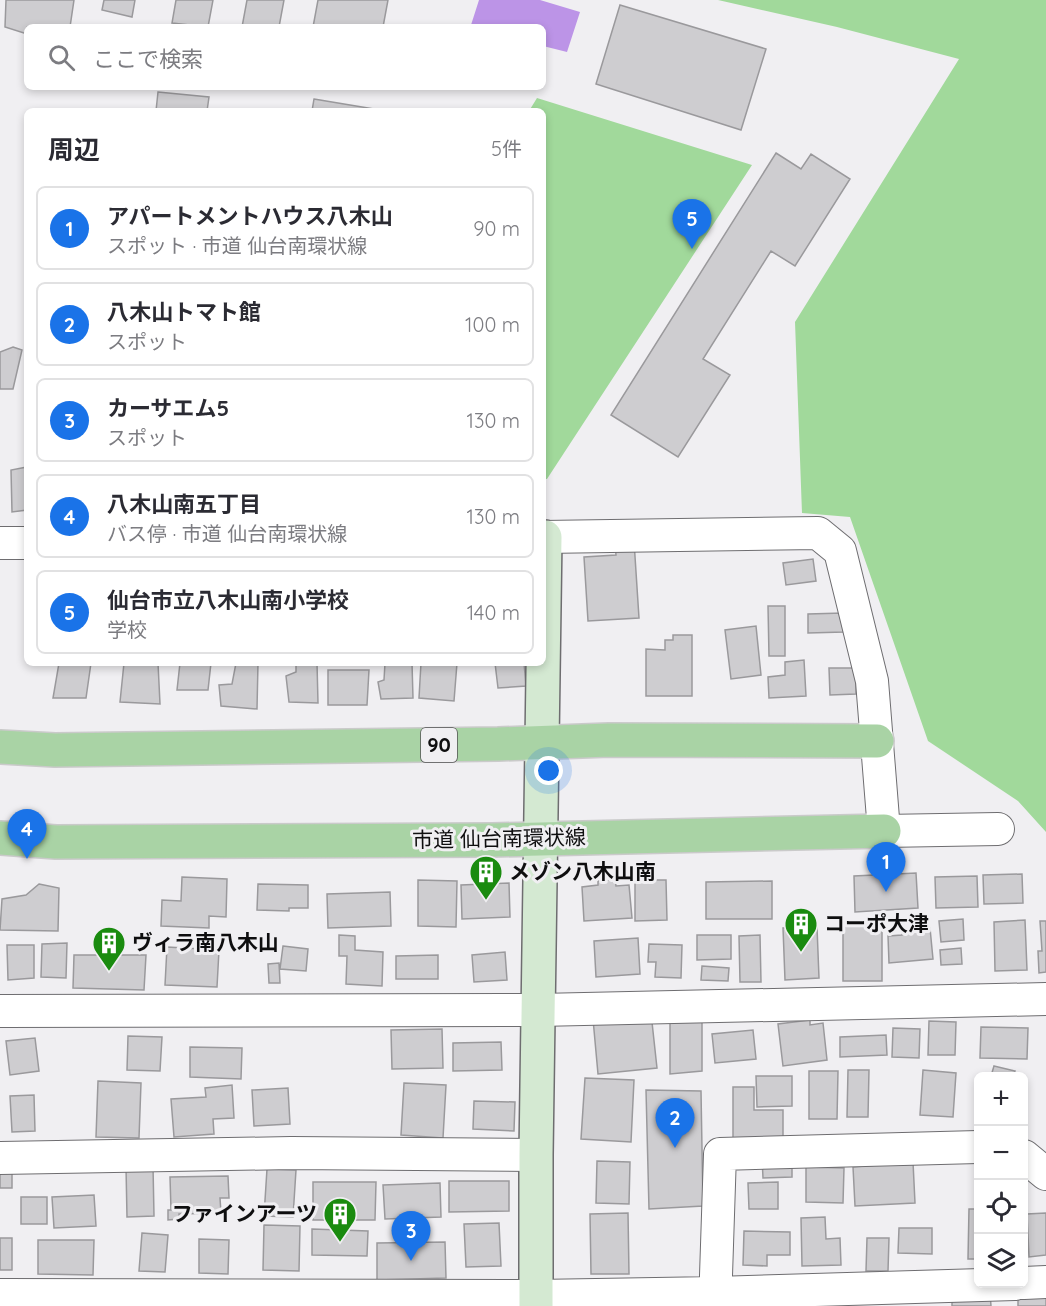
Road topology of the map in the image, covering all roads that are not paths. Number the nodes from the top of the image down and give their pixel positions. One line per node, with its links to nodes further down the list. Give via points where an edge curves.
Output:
1 (546, 537): 5 (street, via 818,533 840,551 872,681)
2 (0, 543): 3 (street)
3 (24, 543)
4 (543, 666): 6 (street)
5 (877, 741): 6 (main road, 90); 9 (street)
6 (543, 742): 7 (main road, 90, via 55,750); 11 (street)
7 (0, 747)
8 (998, 829): 9 (street, 市道 仙台南環状線)
9 (884, 831): 11 (main road, 市道 仙台南環状線)
10 (0, 838): 11 (main road, 市道 仙台南環状線, via 56,842)
11 (542, 839): 13 (street)
12 (1046, 999): 13 (street)
13 (539, 1010): 14 (street); 16 (street)
14 (0, 1011)
15 (974, 1147): 24 (street, via 720,1154)
16 (536, 1155): 17 (street, via 291,1153); 25 (street)
17 (0, 1158)
18 (1028, 1160): 19 (street)
19 (1046, 1174)
20 (1046, 1282): 21 (street)
21 (1028, 1283)
22 (974, 1286): 24 (street)
23 (0, 1295): 25 (street)
24 (715, 1300): 25 (street)
25 (536, 1301)

